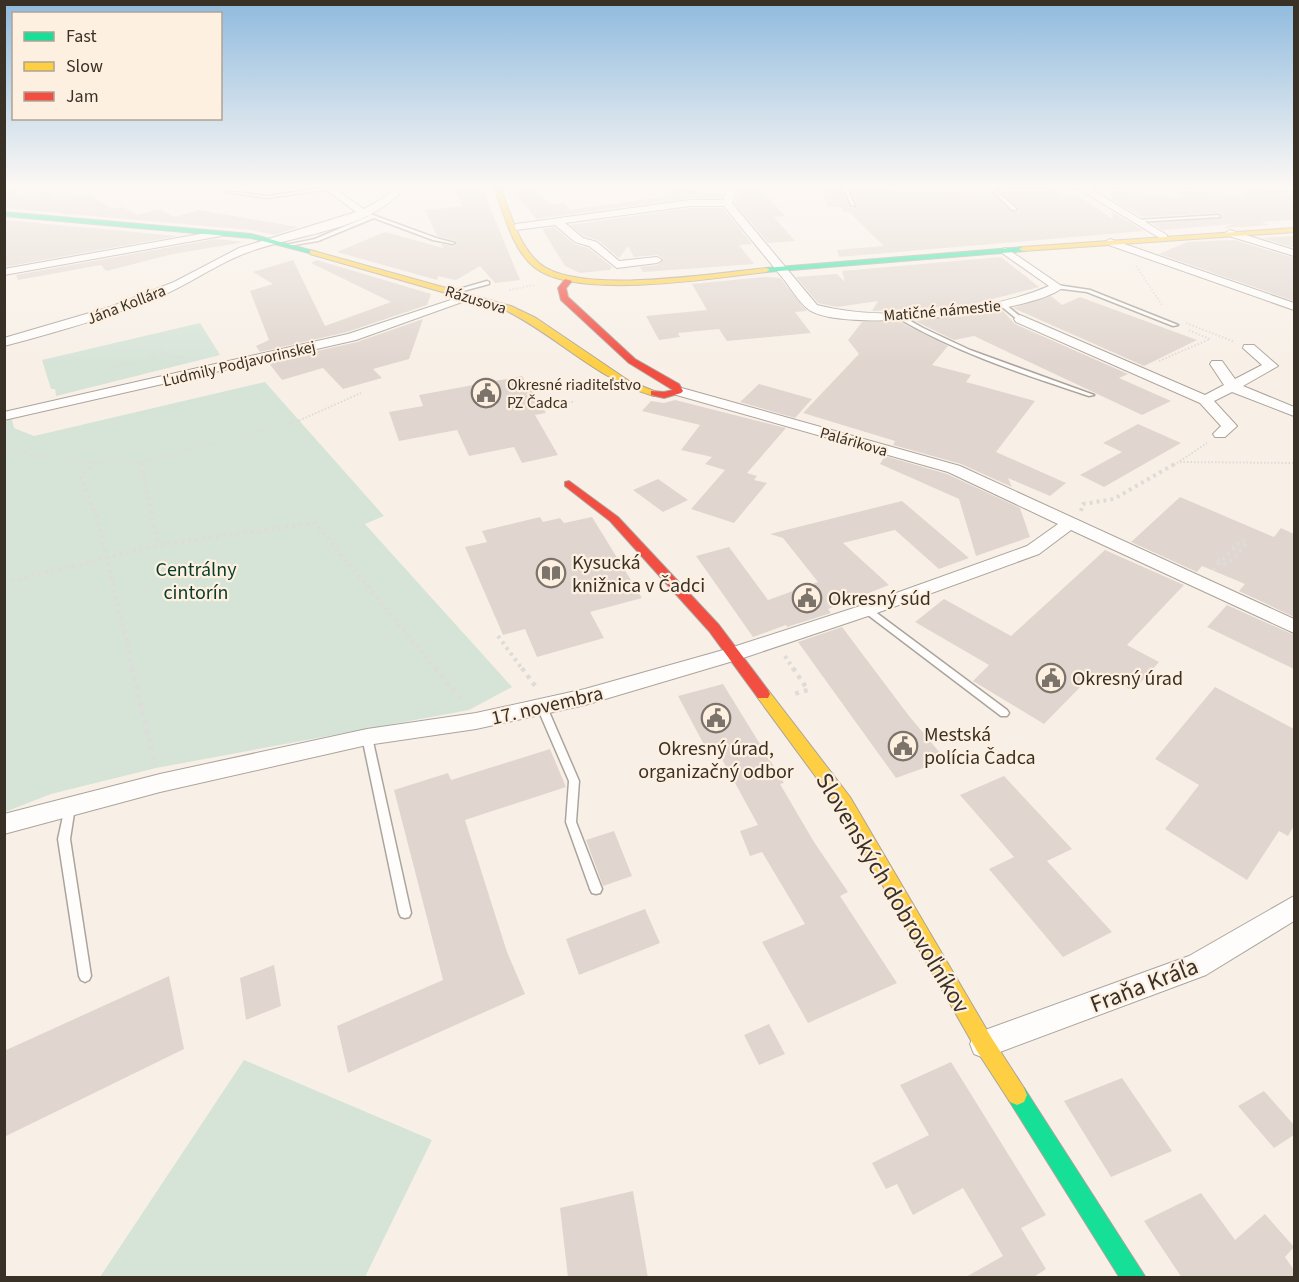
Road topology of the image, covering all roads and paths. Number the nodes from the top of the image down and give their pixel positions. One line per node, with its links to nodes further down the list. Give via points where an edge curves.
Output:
1 (157, 245): 15 (street)
2 (273, 245): 31 (street, Jána Kollára, via 241,251 179,284 116,309)
3 (288, 245): 19 (street, Rázusova)
4 (524, 245): 16 (street, via 542,271)
5 (593, 245): 12 (street, via 617,265)
6 (760, 245): 14 (street, Matičné námestie)
7 (1077, 245): 10 (street)
8 (1118, 245): 22 (street)
9 (1268, 245): 11 (street)
10 (1006, 251): 14 (street); 18 (street)
11 (1294, 253)
12 (657, 261)
13 (1135, 264): 23 (path)
14 (780, 270): 16 (street, via 606,284); 24 (street, Matičné námestie, via 813,308 826,314)
15 (4, 272)
16 (568, 281): 40 (street, Palárikova, via 562,285 564,298 632,361 676,386)
17 (487, 283): 19 (lane)
18 (1057, 288): 21 (street, Matičné námestie); 27 (lane, via 1088,291)
19 (452, 292): 20 (street, Rázusova)
20 (470, 297): 40 (street, Rázusova, via 533,320 624,382 654,394); 47 (street, Ľudmily Podjavorinskej, via 378,329 288,352)
21 (1003, 305): 24 (street, Matičné námestie); 25 (lane)
22 (1294, 307)
23 (1166, 310)
24 (898, 316): 42 (lane, via 956,348)
25 (1020, 319): 38 (street)
26 (1182, 321): 28 (path)
27 (1175, 325): 29 (path)
28 (1218, 335): 29 (path); 30 (path)
29 (1210, 339): 32 (path)
30 (1228, 339)
31 (4, 342)
32 (1195, 346): 33 (path); 38 (path)
33 (1201, 348)
34 (1249, 348): 39 (street, via 1271,366)
35 (186, 358): 37 (path, via 165,355 161,350 152,354 152,360)
36 (1217, 364): 39 (street)
37 (112, 366)
38 (1147, 369): 43 (street)
39 (1233, 387): 43 (street); 46 (street)
40 (678, 392): 55 (street, Palárikova, via 954,469)
41 (361, 393): 51 (path, via 298,421)
42 (1091, 395)
43 (1205, 400): 48 (street, via 1230,426)
44 (575, 401): 45 (path)
45 (548, 409)
46 (1294, 412)
47 (4, 416)
48 (1220, 434): 52 (path)
49 (4, 449): 50 (path, via 25,451 34,458 52,455 65,461)
50 (100, 460): 51 (path); 57 (path, via 81,475)
51 (141, 462): 56 (path)
52 (1179, 462): 53 (path); 55 (path, via 1106,502 1088,501)
53 (1294, 463)
54 (569, 484): 64 (street, Slovenských dobrovoľníkov, via 614,519)
55 (1070, 523): 60 (street, 17. novembra, via 1033,550); 61 (street, Palárikova)
56 (158, 545): 57 (path); 68 (path, via 315,523)
57 (106, 556): 59 (path); 70 (path)
58 (1219, 561): 58 (path, bridge, via 1227,564 1247,543 1241,540)
59 (4, 583)
60 (867, 610): 63 (street, 17. novembra); 67 (lane)
61 (1294, 627)
62 (498, 636): 66 (path)
63 (775, 640): 64 (street, 17. novembra); 65 (path, via 808,690)
64 (733, 654): 66 (street, 17. novembra); 77 (street, Slovenských dobrovoľníkov, via 844,802)
65 (785, 697)
66 (545, 706): 68 (street, 17. novembra); 73 (lane, via 574,781 571,822)
67 (1004, 713)
68 (476, 721): 69 (street, 17. novembra)
69 (367, 737): 70 (street, 17. novembra); 75 (lane)
70 (160, 783): 71 (street, 17. novembra)
71 (70, 807): 72 (street, 17. novembra); 76 (lane, via 64,839)
72 (4, 824)
73 (596, 889)
74 (1294, 908): 77 (street, Fraňa Kráľa, via 1197,966)
75 (405, 913)
76 (85, 976)
77 (984, 1044): 78 (street, Slovenských dobrovoľníkov)
78 (1134, 1278)

